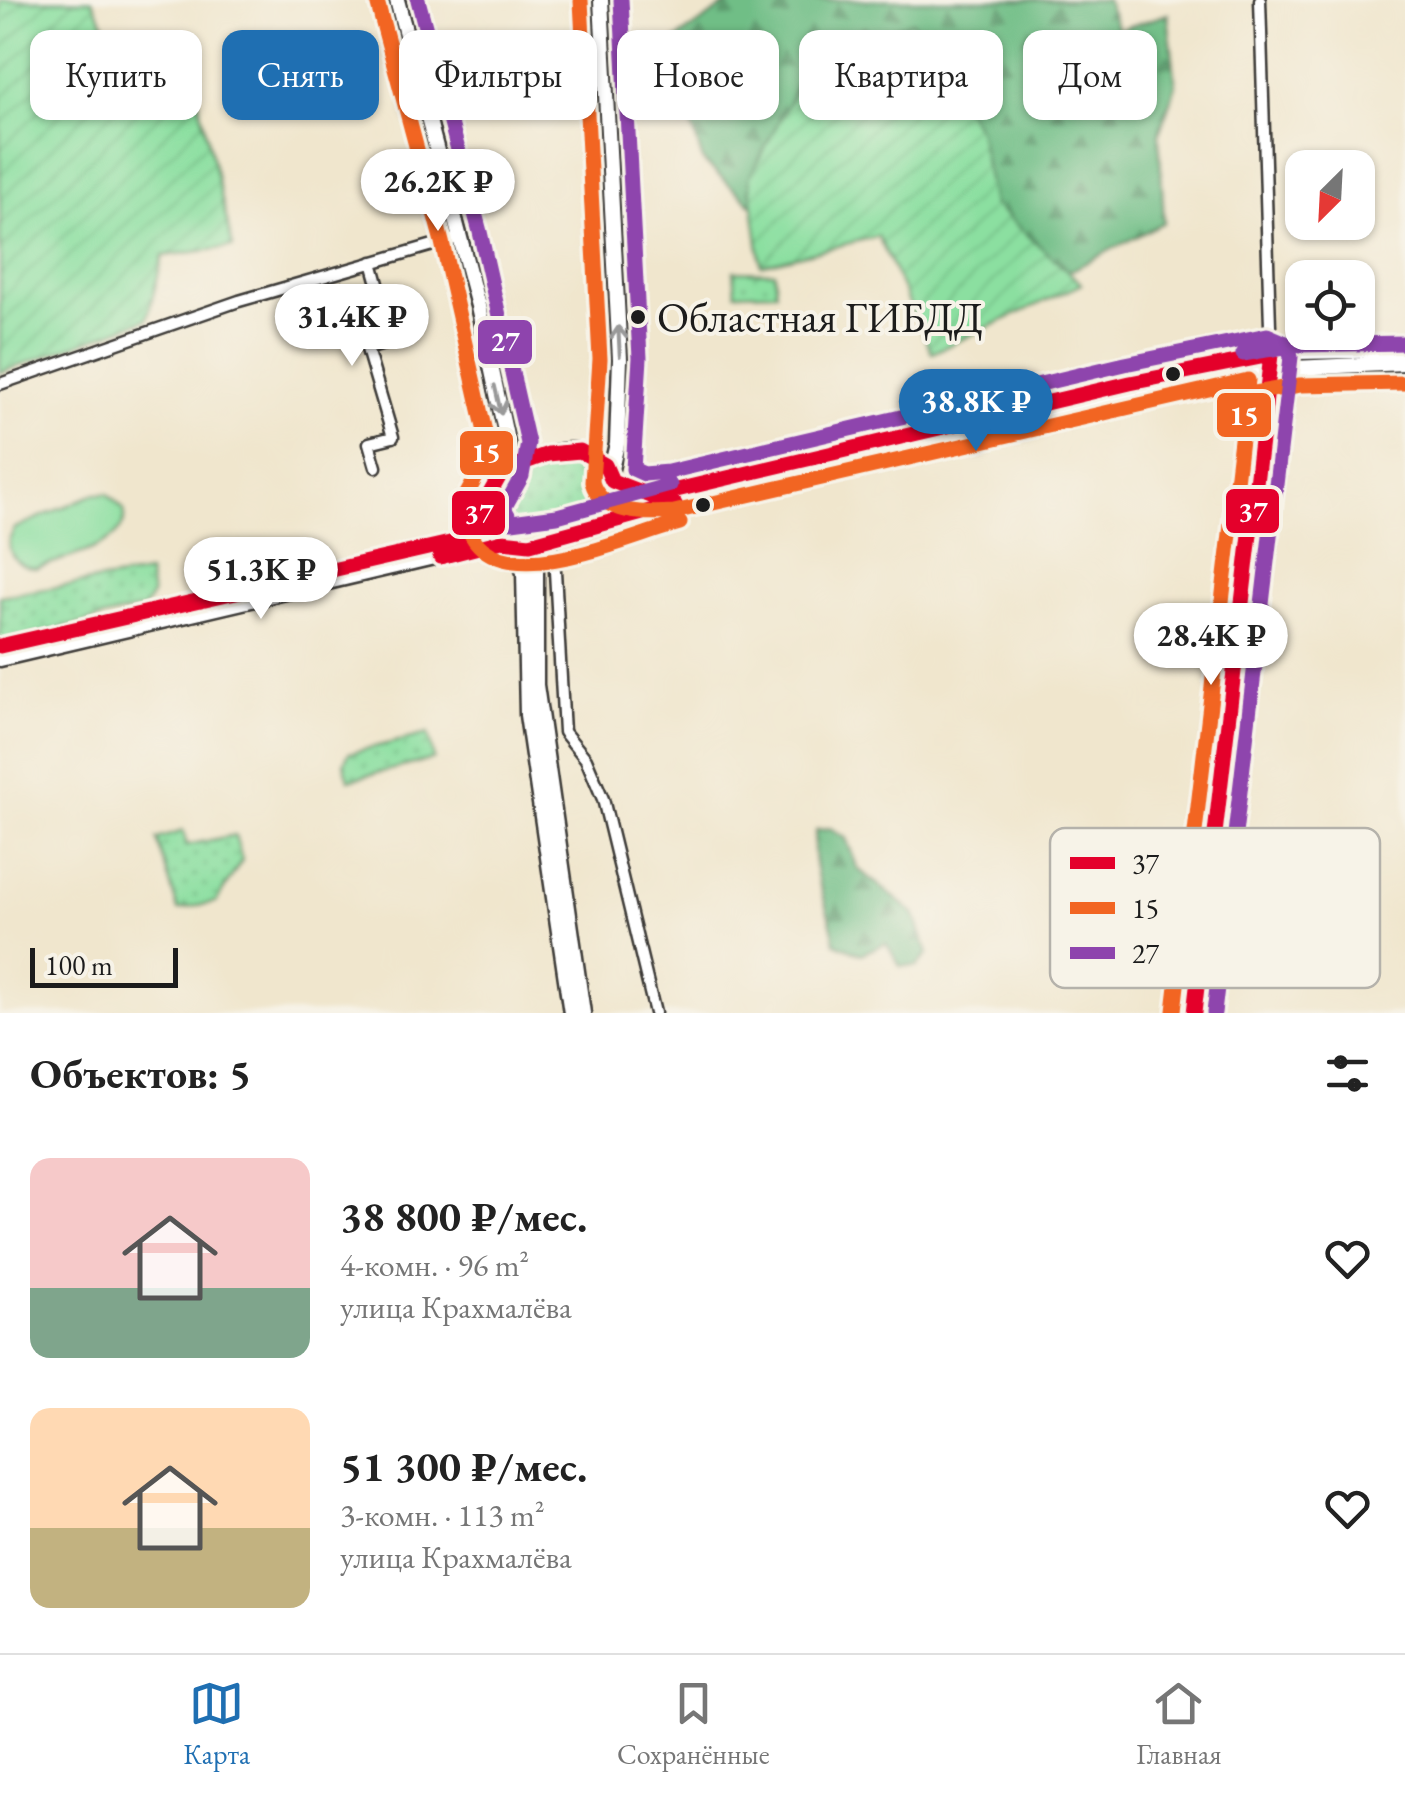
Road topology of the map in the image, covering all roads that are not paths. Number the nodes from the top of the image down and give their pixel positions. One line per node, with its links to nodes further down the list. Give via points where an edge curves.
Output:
1 (398, 0): 4 (main road)
2 (601, 0): 12 (main road, one-way to 2, via 620,359)
3 (1260, 0): 7 (street)
4 (461, 236): 5 (street); 11 (main road, one-way to 11, via 508,444)
5 (372, 262): 9 (street, via 238,300); 10 (street, via 394,341 367,349 393,438 370,443)
6 (1405, 350): 7 (main road)
7 (1271, 362): 8 (main road); 12 (main road, via 1130,383 671,492 640,494); 14 (main road); 20 (main road)
8 (1405, 362)
9 (0, 384)
10 (376, 467)
11 (503, 470): 12 (main road, via 576,450 596,457); 13 (main road)
12 (611, 477): 14 (main road, via 610,506)
13 (482, 504): 16 (main road); 18 (main road, via 466,536 450,543)
14 (590, 526): 15 (main road)
15 (560, 536): 16 (main road, via 530,544); 23 (main road, via 536,564 536,685)
16 (502, 541): 19 (main road); 22 (main road, via 524,572 527,716)
17 (555, 570): 24 (street, via 564,732 586,758 603,799)
18 (0, 646)
19 (0, 659)
20 (1216, 828)
21 (1197, 988): 25 (main road)
22 (571, 1013)
23 (583, 1013)
24 (655, 1013)
25 (1194, 1013)

